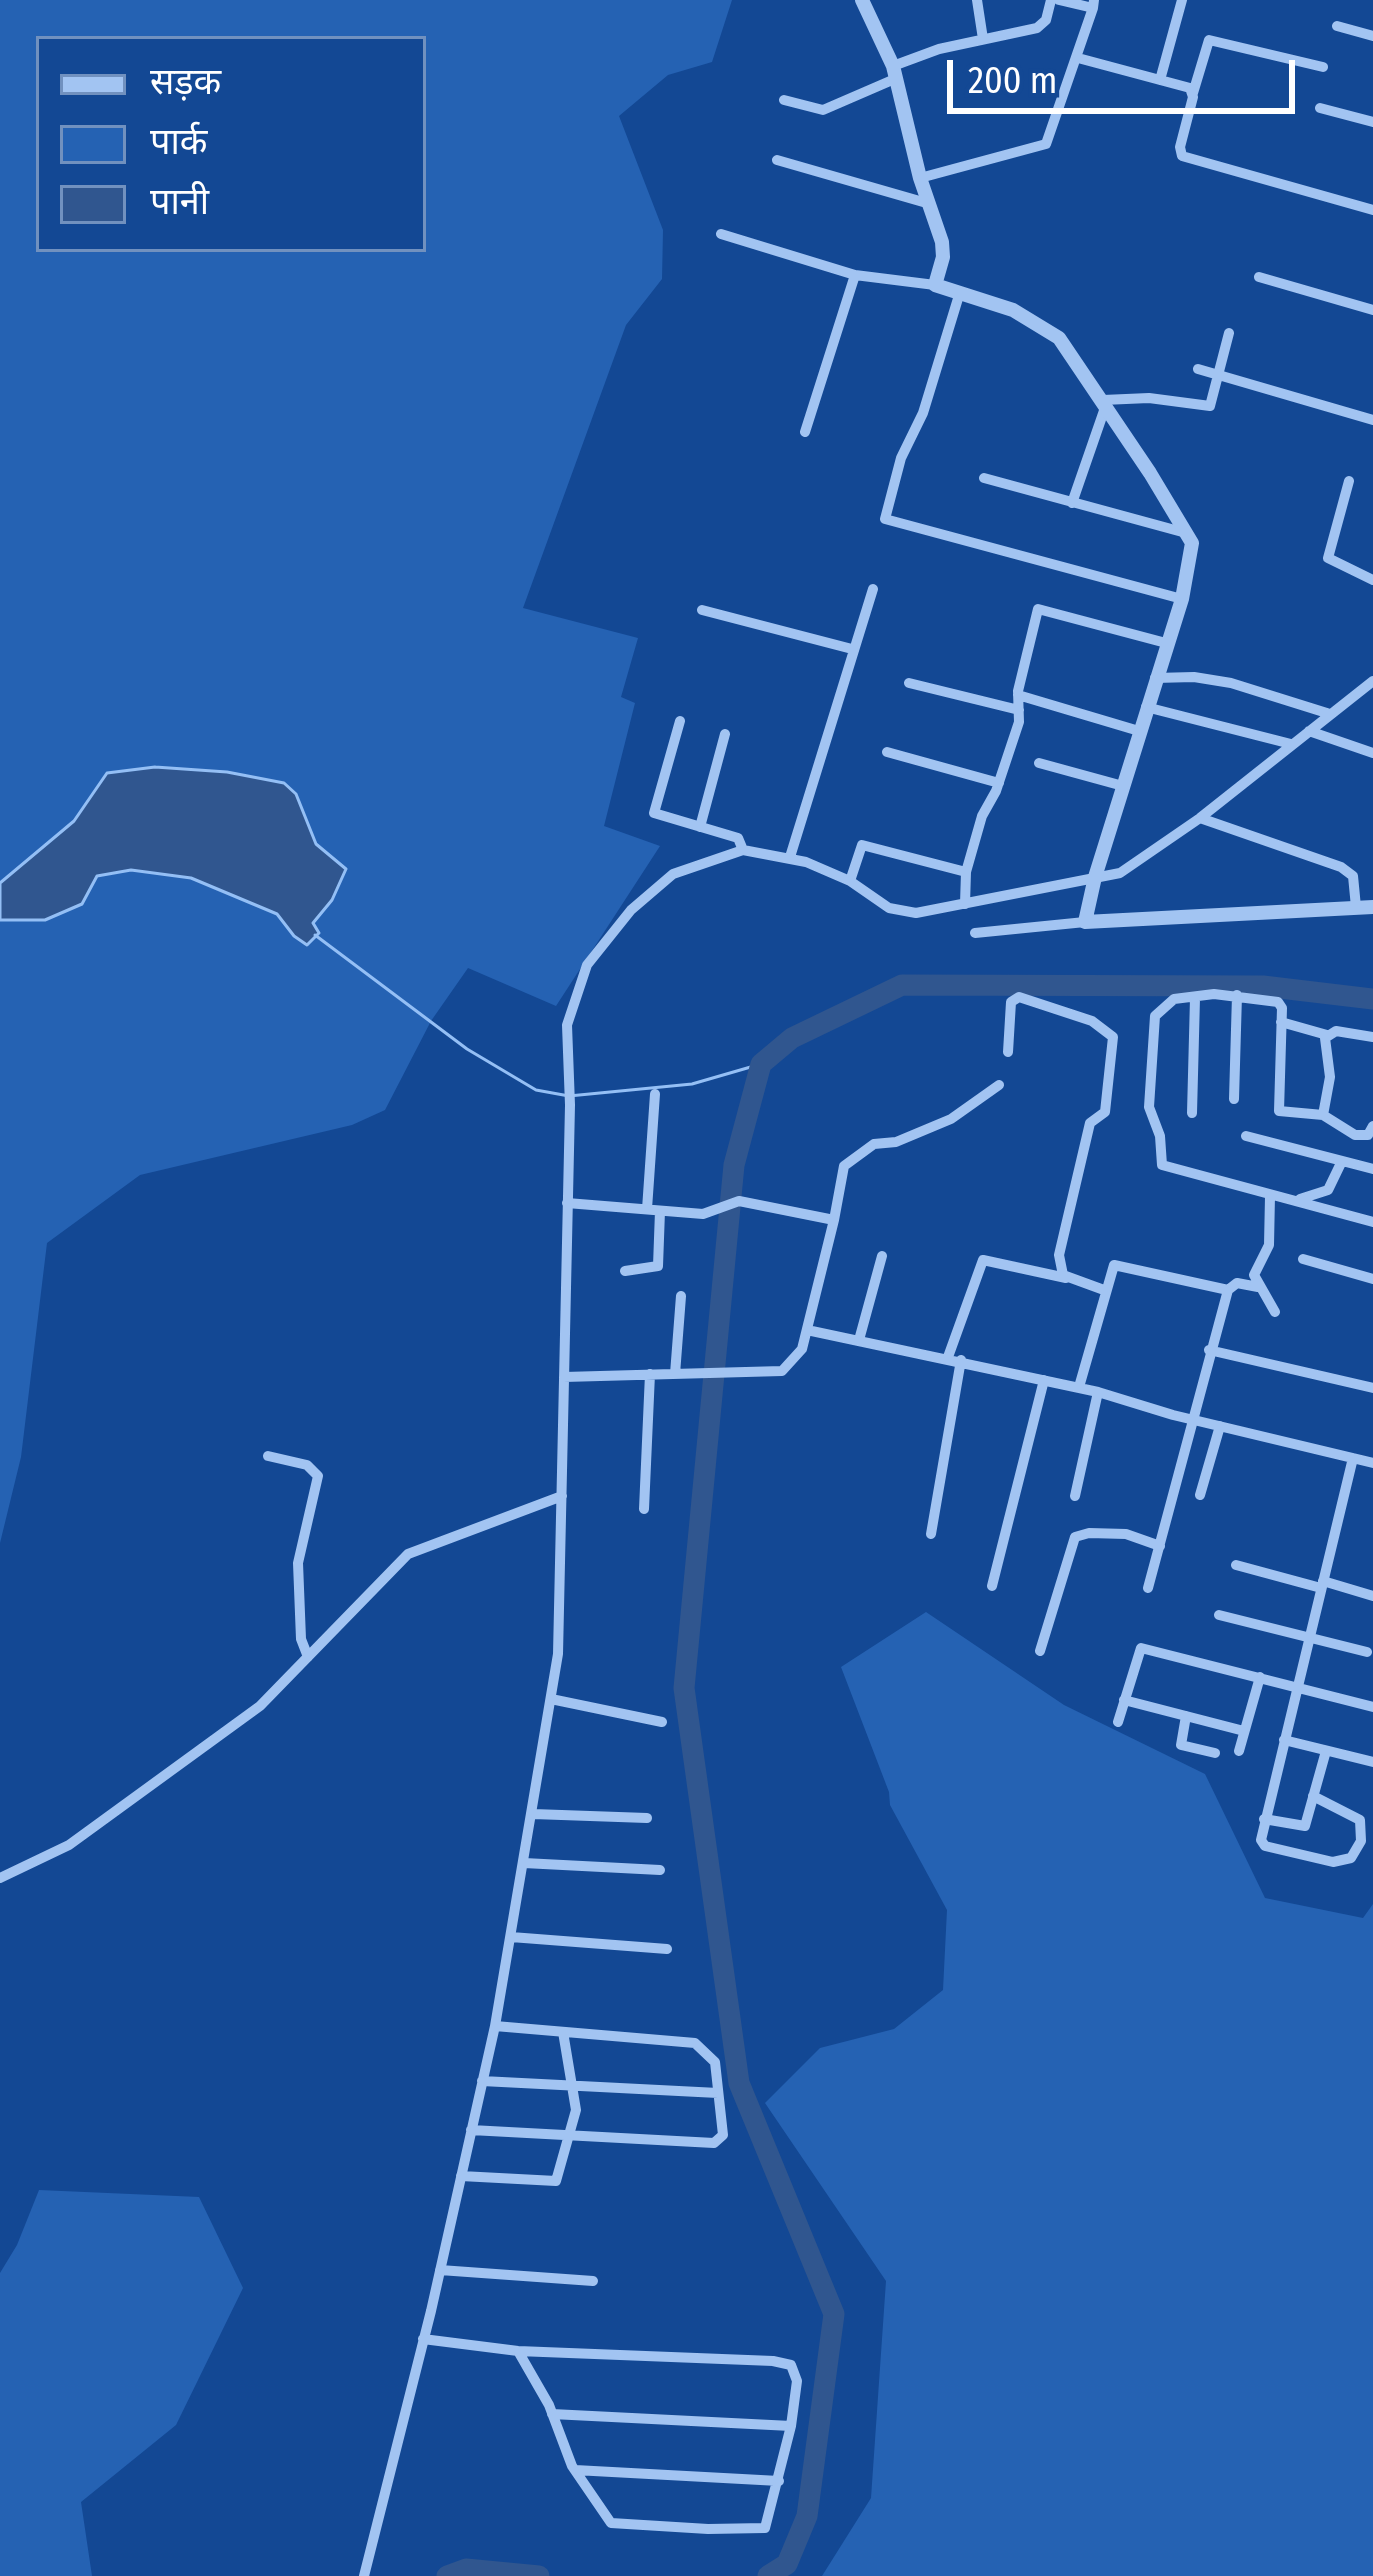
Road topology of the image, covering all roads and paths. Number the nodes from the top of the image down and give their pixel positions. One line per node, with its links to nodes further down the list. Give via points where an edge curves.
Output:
1 (862, 0): 11 (street)
2 (977, 0): 8 (street)
3 (1055, 0): 5 (street); 8 (street, via 1042,25)
4 (1183, 0): 12 (street)
5 (1094, 4): 9 (street)
6 (1337, 26): 7 (street)
7 (1373, 36)
8 (983, 39): 11 (street)
9 (1078, 58): 12 (street); 18 (street, via 1044,146)
10 (1323, 67): 13 (street, via 1209,40)
11 (895, 72): 14 (street, via 824,110); 18 (street)
12 (1160, 80): 13 (street)
13 (1193, 93): 20 (street, via 1182,156)
14 (784, 100)
15 (1320, 108): 16 (street)
16 (1373, 122)
17 (777, 160): 19 (street)
18 (920, 178): 19 (street)
19 (930, 204): 24 (street, via 944,249)
20 (1373, 209)
21 (721, 234): 22 (street)
22 (855, 275): 24 (street); 32 (street)
23 (1259, 277): 26 (street)
24 (935, 285): 25 (street)
25 (960, 292): 30 (street, via 1055,334); 39 (street, via 885,519)
26 (1373, 310)
27 (1229, 333): 29 (street)
28 (1198, 369): 29 (street)
29 (1218, 375): 30 (street, via 1210,406 1149,398); 31 (street)
30 (1105, 403): 35 (street); 36 (street)
31 (1373, 420)
32 (805, 432)
33 (984, 478): 35 (street)
34 (1348, 481): 37 (street, via 1328,557)
35 (1072, 503): 36 (street)
36 (1186, 533): 39 (street, via 1192,556)
37 (1373, 580)
38 (873, 589): 42 (street)
39 (1182, 599): 41 (street)
40 (702, 610): 42 (street)
41 (1166, 643): 43 (street); 46 (street, via 1039,609)
42 (852, 650): 63 (street)
43 (1155, 678): 47 (street); 49 (street, via 1231,683)
44 (1373, 681): 49 (street)
45 (909, 683): 48 (street)
46 (1018, 695): 48 (street); 51 (street)
47 (1146, 707): 51 (street); 54 (street)
48 (1019, 710): 58 (street)
49 (1330, 714): 52 (street)
50 (680, 721): 61 (street, via 654,812)
51 (1139, 730): 59 (street)
52 (1310, 731): 54 (street); 56 (street)
53 (725, 734): 61 (street)
54 (1291, 744): 60 (street)
55 (887, 752): 58 (street)
56 (1373, 753)
57 (1039, 763): 59 (street)
58 (999, 784): 64 (street)
59 (1123, 786): 65 (street)
60 (1200, 818): 65 (street, via 1125,870); 68 (street, via 1341,867)
61 (700, 826): 62 (street, via 738,838)
62 (743, 850): 63 (street); 88 (street, via 673,874 586,965 567,1025)
63 (790, 857): 66 (street)
64 (965, 872): 66 (street, via 862,845); 67 (street)
65 (1095, 877): 67 (street); 69 (street)
66 (850, 881): 67 (street, via 901,911)
67 (965, 904)
68 (1367, 906): 69 (street)
69 (1085, 922): 70 (street)
70 (975, 933)
71 (1237, 995): 72 (street); 73 (street, via 1279,1003); 79 (street)
72 (1195, 998): 80 (street); 86 (street, via 1170,1001 1154,1019 1149,1107 1159,1162)
73 (1282, 1022): 74 (street); 81 (street, via 1278,1108)
74 (1328, 1035): 75 (street); 81 (street)
75 (1373, 1037)
76 (1008, 1052): 95 (street, via 1011,1002 1019,997 1092,1021 1114,1040 1104,1114 1090,1123 1059,1252)
77 (999, 1085): 90 (street, via 954,1118 874,1144 844,1166)
78 (655, 1094): 89 (street)
79 (1234, 1099)
80 (1192, 1113)
81 (1323, 1115): 82 (street, via 1348,1132)
82 (1370, 1134)
83 (1246, 1136): 84 (street)
84 (1342, 1161): 85 (street); 87 (street, via 1325,1192)
85 (1373, 1169)
86 (1270, 1196): 87 (street); 97 (street)
87 (1291, 1201): 91 (street)
88 (567, 1203): 89 (street); 108 (street)
89 (653, 1210): 90 (street, via 703,1214 739,1201); 94 (street, via 658,1266)
90 (834, 1220): 102 (street)
91 (1373, 1222)
92 (882, 1256): 103 (street)
93 (1304, 1259): 96 (street)
94 (626, 1271)
95 (1066, 1278): 98 (street); 105 (street, via 983,1261)
96 (1373, 1279)
97 (1258, 1287): 99 (street, via 1237,1283); 101 (street)
98 (1104, 1290): 99 (street, via 1117,1264); 110 (street)
99 (1228, 1290): 104 (street)
100 (681, 1296): 107 (street)
101 (1275, 1312)
102 (807, 1330): 103 (street); 107 (street, via 797,1358 782,1371)
103 (859, 1340): 105 (street)
104 (1210, 1350): 111 (street); 113 (street)
105 (954, 1358): 109 (street); 122 (street)
106 (650, 1374): 107 (street); 108 (street); 121 (street)
107 (682, 1374)
108 (564, 1377): 119 (street)
109 (1044, 1380): 110 (street); 126 (street)
110 (1078, 1387): 112 (street)
111 (1373, 1388)
112 (1098, 1392): 113 (street); 120 (street)
113 (1192, 1420): 114 (street); 123 (street)
114 (1220, 1426): 116 (street); 118 (street)
115 (268, 1456): 133 (street, via 307,1465 318,1477 298,1563)
116 (1353, 1458): 117 (street); 125 (street)
117 (1373, 1463)
118 (1200, 1495)
119 (562, 1496): 133 (street, via 408,1554); 136 (street)
120 (1075, 1496)
121 (644, 1509)
122 (931, 1534)
123 (1160, 1546): 127 (street); 131 (street, via 1126,1534 1075,1537)
124 (1236, 1565): 125 (street)
125 (1322, 1585): 128 (street); 130 (street)
126 (992, 1586)
127 (1148, 1588)
128 (1373, 1597)
129 (1220, 1615): 130 (street)
130 (1309, 1638): 132 (street); 135 (street)
131 (1040, 1651)
132 (1367, 1652)
133 (308, 1657): 154 (street, via 260,1706 100,1823)
134 (1260, 1677): 135 (street); 137 (street, via 1141,1648); 142 (street)
135 (1295, 1686): 138 (street); 143 (street)
136 (551, 1699): 140 (street); 149 (street)
137 (1124, 1700): 139 (street); 141 (street)
138 (1373, 1707)
139 (1186, 1716): 142 (street); 146 (street, via 1181,1745)
140 (662, 1722)
141 (1118, 1722)
142 (1244, 1731): 145 (street)
143 (1284, 1740): 144 (street); 151 (street)
144 (1326, 1750): 147 (street); 148 (street)
145 (1239, 1751)
146 (1215, 1753)
147 (1373, 1762)
148 (1313, 1796): 151 (street, via 1303,1827); 151 (street, via 1360,1820 1351,1858 1333,1862 1265,1846)
149 (533, 1814): 150 (street); 152 (street)
150 (647, 1818)
151 (1264, 1819)
152 (524, 1862): 153 (street); 155 (street)
153 (660, 1870)
154 (0, 1878)
155 (511, 1937): 156 (street); 157 (street)
156 (668, 1949)
157 (495, 2026): 158 (street); 159 (street)
158 (562, 2032): 160 (street); 161 (street, via 695,2043 713,2057)
159 (482, 2081): 160 (street); 162 (street)
160 (573, 2087): 161 (street); 163 (street)
161 (718, 2093): 163 (street, via 718,2143)
162 (471, 2130): 163 (street); 164 (street)
163 (569, 2136): 164 (street, via 555,2183)
164 (461, 2176): 165 (street)
165 (440, 2270): 166 (street); 167 (street)
166 (593, 2281)
167 (423, 2339): 168 (street); 173 (street)
168 (518, 2351): 169 (street); 170 (street, via 784,2363 797,2377)
169 (553, 2414): 170 (street); 171 (street)
170 (791, 2426): 172 (street)
171 (575, 2470): 172 (street); 172 (street, via 614,2524 762,2530)
172 (779, 2481)
173 (364, 2576)

